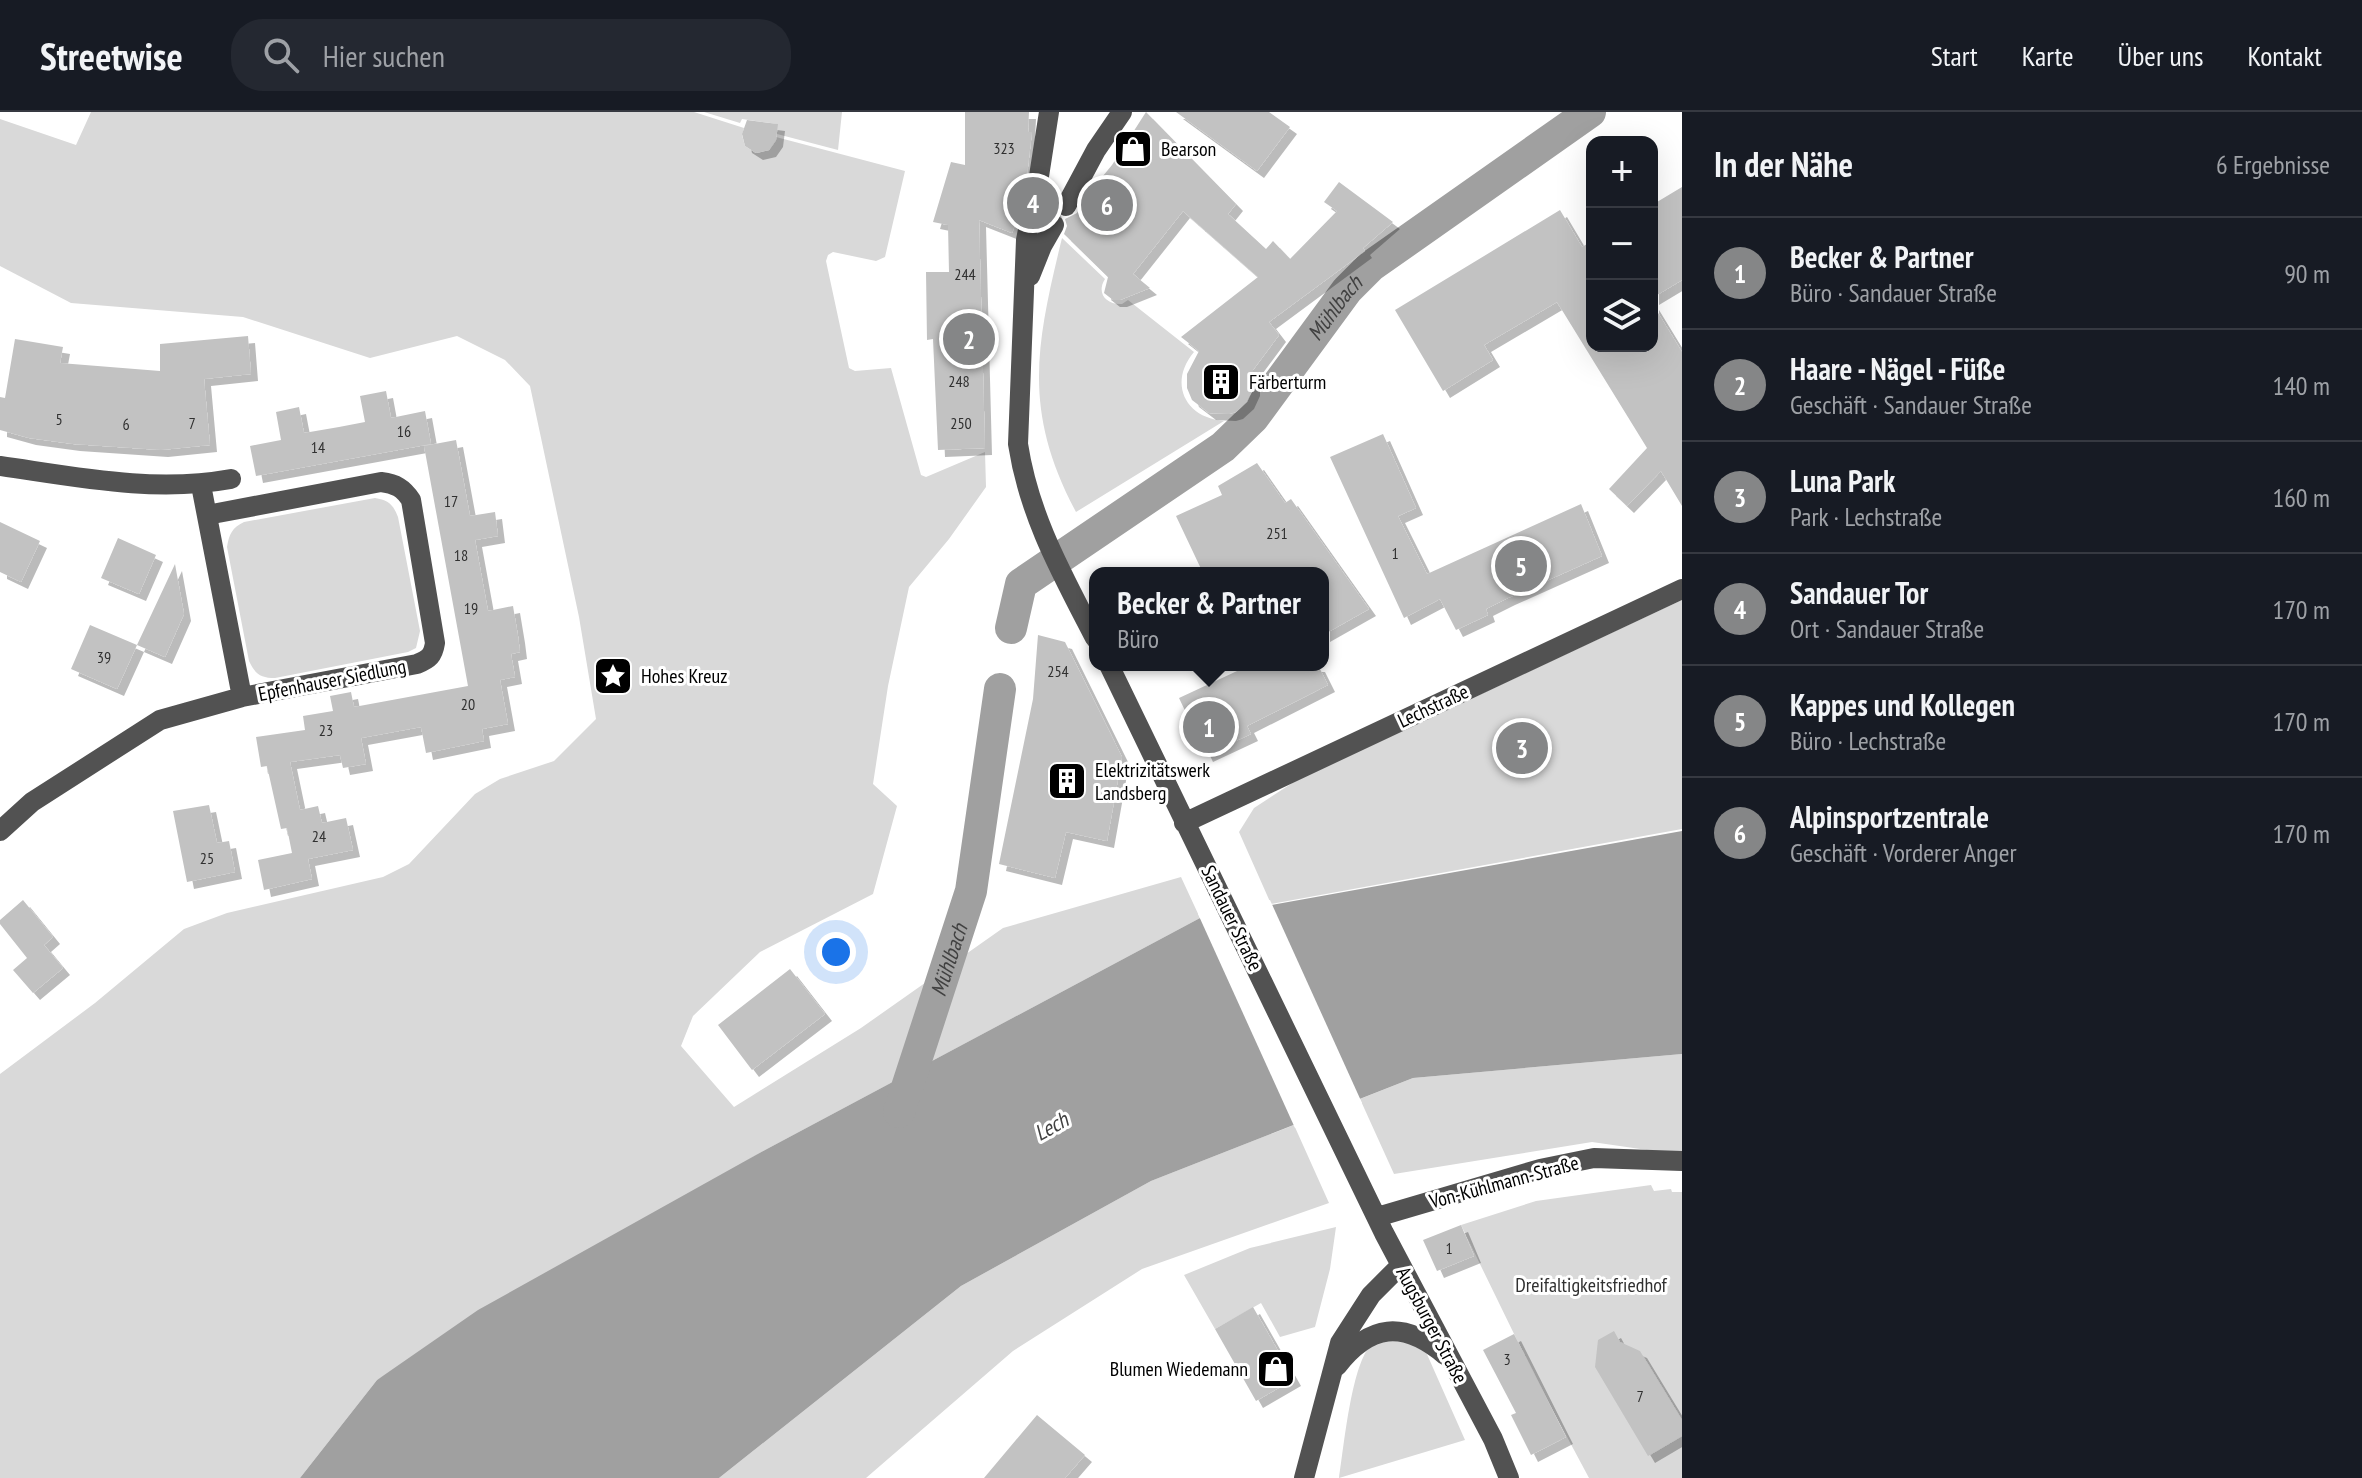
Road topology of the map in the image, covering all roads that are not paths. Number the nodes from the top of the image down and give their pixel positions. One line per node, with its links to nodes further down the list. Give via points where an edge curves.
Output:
1 (1049, 112): 3 (street)
2 (1122, 112): 4 (street)
3 (1037, 189)
4 (1066, 206)
5 (1031, 215): 7 (street)
6 (1054, 225): 7 (street, via 1032,268)
7 (1024, 299): 13 (street, via 1018,444 1029,498)
8 (0, 466): 10 (street, via 92,480)
9 (231, 479): 10 (street)
10 (201, 485): 11 (street, Epfenhauser Siedlung)
11 (207, 515): 15 (street, Epfenhauser Siedlung); 15 (street, Epfenhauser Siedlung, via 381,482 393,483 411,500 435,643 429,659)
12 (1682, 589): 16 (street, Lechstraße)
13 (1089, 627)
14 (1112, 671): 16 (street, Sandauer Straße)
15 (242, 697): 17 (street, Epfenhauser Siedlung, via 160,720 32,802)
16 (1184, 823): 19 (street, Sandauer Straße)
17 (0, 831)
18 (1682, 1161): 20 (street, Von-Kühlmann-Straße, via 1594,1158)
19 (1360, 1179): 20 (street, Augsburger Straße)
20 (1377, 1217): 21 (street, Augsburger Straße)
21 (1401, 1265): 22 (street, Augsburger Straße); 23 (street, via 1358,1313 1340,1343)
22 (1452, 1361): 23 (street, via 1412,1334 1388,1330 1347,1353); 25 (street, Augsburger Straße)
23 (1332, 1373): 24 (street)
24 (1304, 1478)
25 (1509, 1478)

